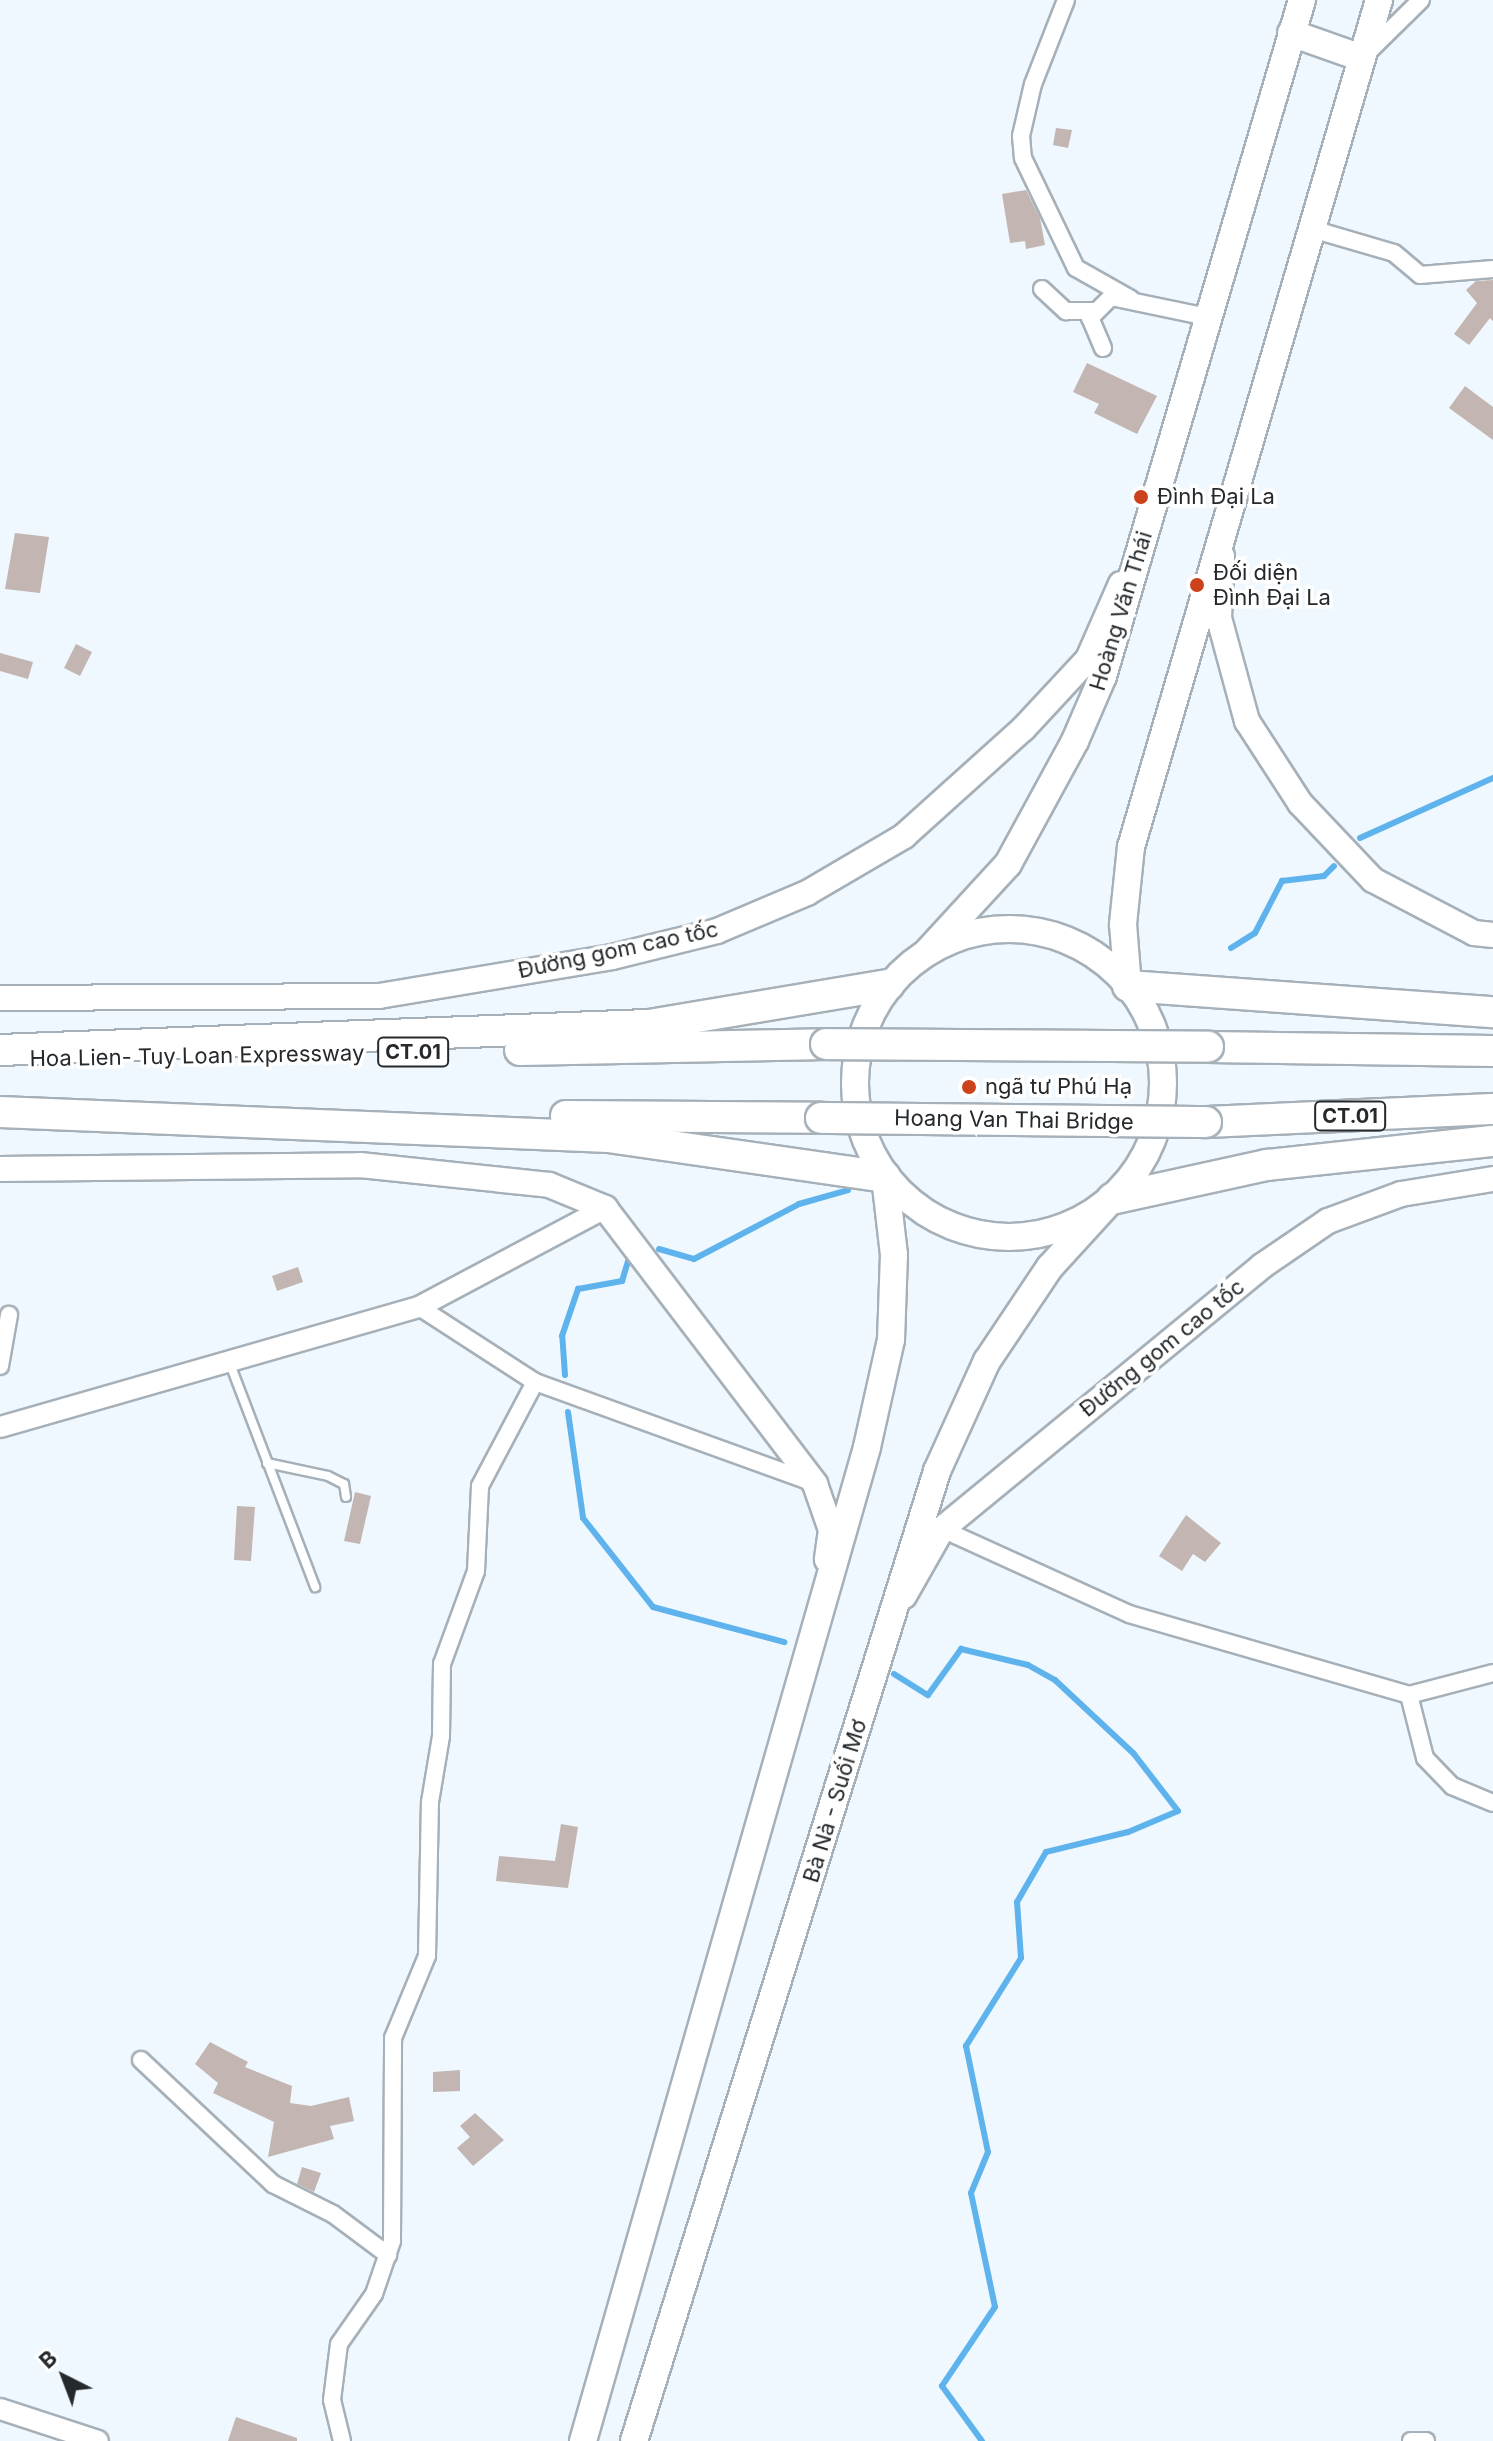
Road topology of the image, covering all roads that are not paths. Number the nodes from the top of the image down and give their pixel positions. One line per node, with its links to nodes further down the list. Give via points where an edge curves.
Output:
1 (1066, 0): 10 (street, via 1033,84 1021,136 1023,158 1076,268)
2 (1302, 0): 5 (main road, Hoàng Văn Thái)
3 (1379, 0): 6 (main road)
4 (1421, 0): 6 (street)
5 (1291, 33): 6 (main road); 12 (main road, Hoàng Văn Thái)
6 (1362, 58): 7 (main road)
7 (1312, 229): 8 (street, via 1394,253 1420,275); 15 (main road)
8 (1493, 269)
9 (1042, 289): 11 (street, via 1066,311)
10 (1131, 299): 11 (street, via 1111,297); 12 (street)
11 (1093, 311): 13 (street, via 1090,318)
12 (1208, 317): 14 (main road, Hoàng Văn Thái)
13 (1103, 348)
14 (1149, 520): 17 (main road, Hoàng Văn Thái, via 1103,676 1075,741 1008,864); 20 (main road, Đường gom cao tốc, via 1088,659 1023,729 904,836 807,893 730,926 612,957 379,996)
15 (1223, 532): 16 (main road, via 1219,618 1247,721 1300,803 1373,880 1474,933); 19 (main road, via 1131,847 1123,924)
16 (1493, 935)
17 (928, 951): 18 (main road); 19 (main road, Bà Nà - Suối Mơ, via 976,931 1027,929 1077,943 1116,969)
18 (889, 985): 22 (highway, via 649,1025); 29 (main road, via 863,1030 854,1081 861,1132)
19 (1128, 986): 21 (highway); 31 (main road, Bà Nà - Suối Mơ, via 1148,1013 1163,1061 1162,1112 1144,1159)
20 (0, 998)
21 (1493, 1012)
22 (0, 1050)
23 (1493, 1051): 24 (highway, Hoa Lien- Tuy Loan Expressway / CT.01, bridge, via 826,1044)
24 (0, 1058)
25 (1493, 1109): 26 (highway, Hoang Van Thai Bridge / CT.01, bridge, via 1206,1122)
26 (0, 1111): 29 (highway, via 608,1137)
27 (1493, 1141): 31 (highway, via 1267,1165)
28 (0, 1169): 32 (main road, via 360,1165 549,1185)
29 (885, 1177): 31 (main road, via 922,1213 969,1233 1019,1238 1069,1226); 44 (main road, via 894,1255 891,1340 867,1447)
30 (1493, 1179): 42 (main road, Đường gom cao tốc, via 1401,1194 1328,1221 1262,1266)
31 (1112, 1199): 45 (main road, Bà Nà - Suối Mơ, via 1050,1267 987,1361 937,1471)
32 (605, 1208): 33 (street); 40 (main road)
33 (419, 1307): 35 (street); 37 (street)
34 (9, 1315): 36 (street)
35 (230, 1364): 38 (street); 39 (lane)
36 (0, 1366)
37 (535, 1382): 40 (street); 50 (street, via 480,1486 476,1571 442,1664 441,1736 430,1802 427,1956 393,2038 395,2157)
38 (0, 1427)
39 (266, 1463): 41 (lane, via 328,1476 344,1484); 43 (lane)
40 (815, 1484): 44 (main road, via 831,1530)
41 (346, 1497)
42 (942, 1529): 45 (main road, Đường gom cao tốc); 47 (street, via 1129,1614)
43 (315, 1587)
44 (825, 1587): 54 (main road)
45 (895, 1612): 55 (main road, Bà Nà - Suối Mơ)
46 (1493, 1673): 47 (street)
47 (1409, 1695): 48 (street, via 1425,1758 1452,1786)
48 (1493, 1803)
49 (141, 2060): 50 (street, via 273,2184 333,2214)
50 (388, 2255): 53 (street, via 374,2294 339,2344 332,2400)
51 (0, 2409): 52 (street)
52 (98, 2441)
53 (342, 2441)
54 (583, 2441)
55 (634, 2441)
56 (1411, 2441): 57 (street)
57 (1426, 2441)

